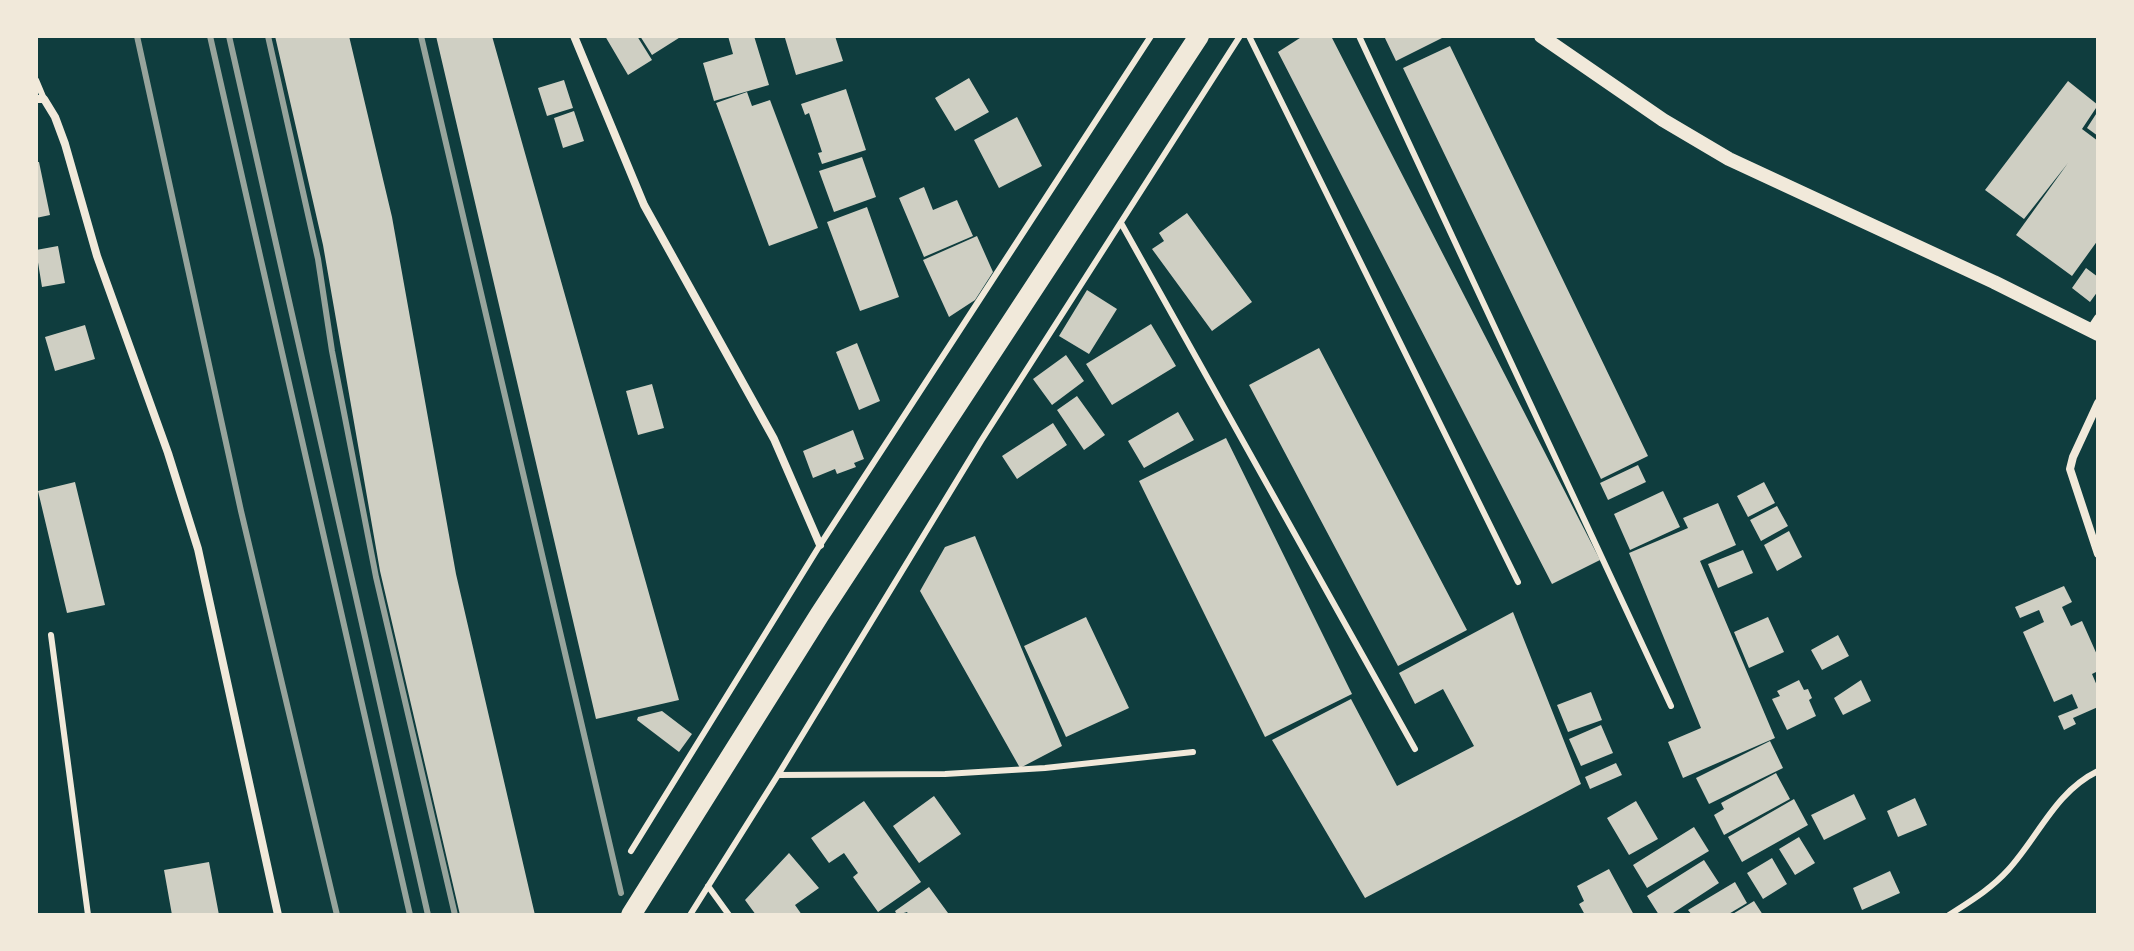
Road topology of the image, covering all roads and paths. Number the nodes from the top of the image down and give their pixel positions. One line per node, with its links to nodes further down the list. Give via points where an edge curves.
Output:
1 (574, 36): 13 (street, via 644,205 774,439)
2 (1151, 36): 13 (lane)
3 (1199, 36): 26 (highway, via 820,614)
4 (1240, 36): 10 (lane)
5 (1249, 36): 15 (lane)
6 (1359, 36): 17 (lane)
7 (1541, 36): 11 (street, via 1729,159)
8 (36, 80): 9 (lane)
9 (40, 99): 25 (street, via 55,117 65,144 97,256 198,549)
10 (1121, 223): 18 (lane); 21 (lane)
11 (2095, 328)
12 (2098, 403): 14 (street, via 2070,469)
13 (820, 545): 22 (lane)
14 (2098, 554)
15 (1518, 582)
16 (51, 635): 24 (lane)
17 (1671, 706)
18 (1415, 749)
19 (1193, 752): 21 (lane, via 945,774)
20 (2098, 771): 29 (lane, via 2059,799 1999,878)
21 (778, 775): 23 (lane)
22 (631, 851)
23 (708, 886): 27 (lane); 28 (lane)
24 (88, 915)
25 (278, 915)
26 (631, 915)
27 (690, 915)
28 (729, 915)
29 (1949, 915)

